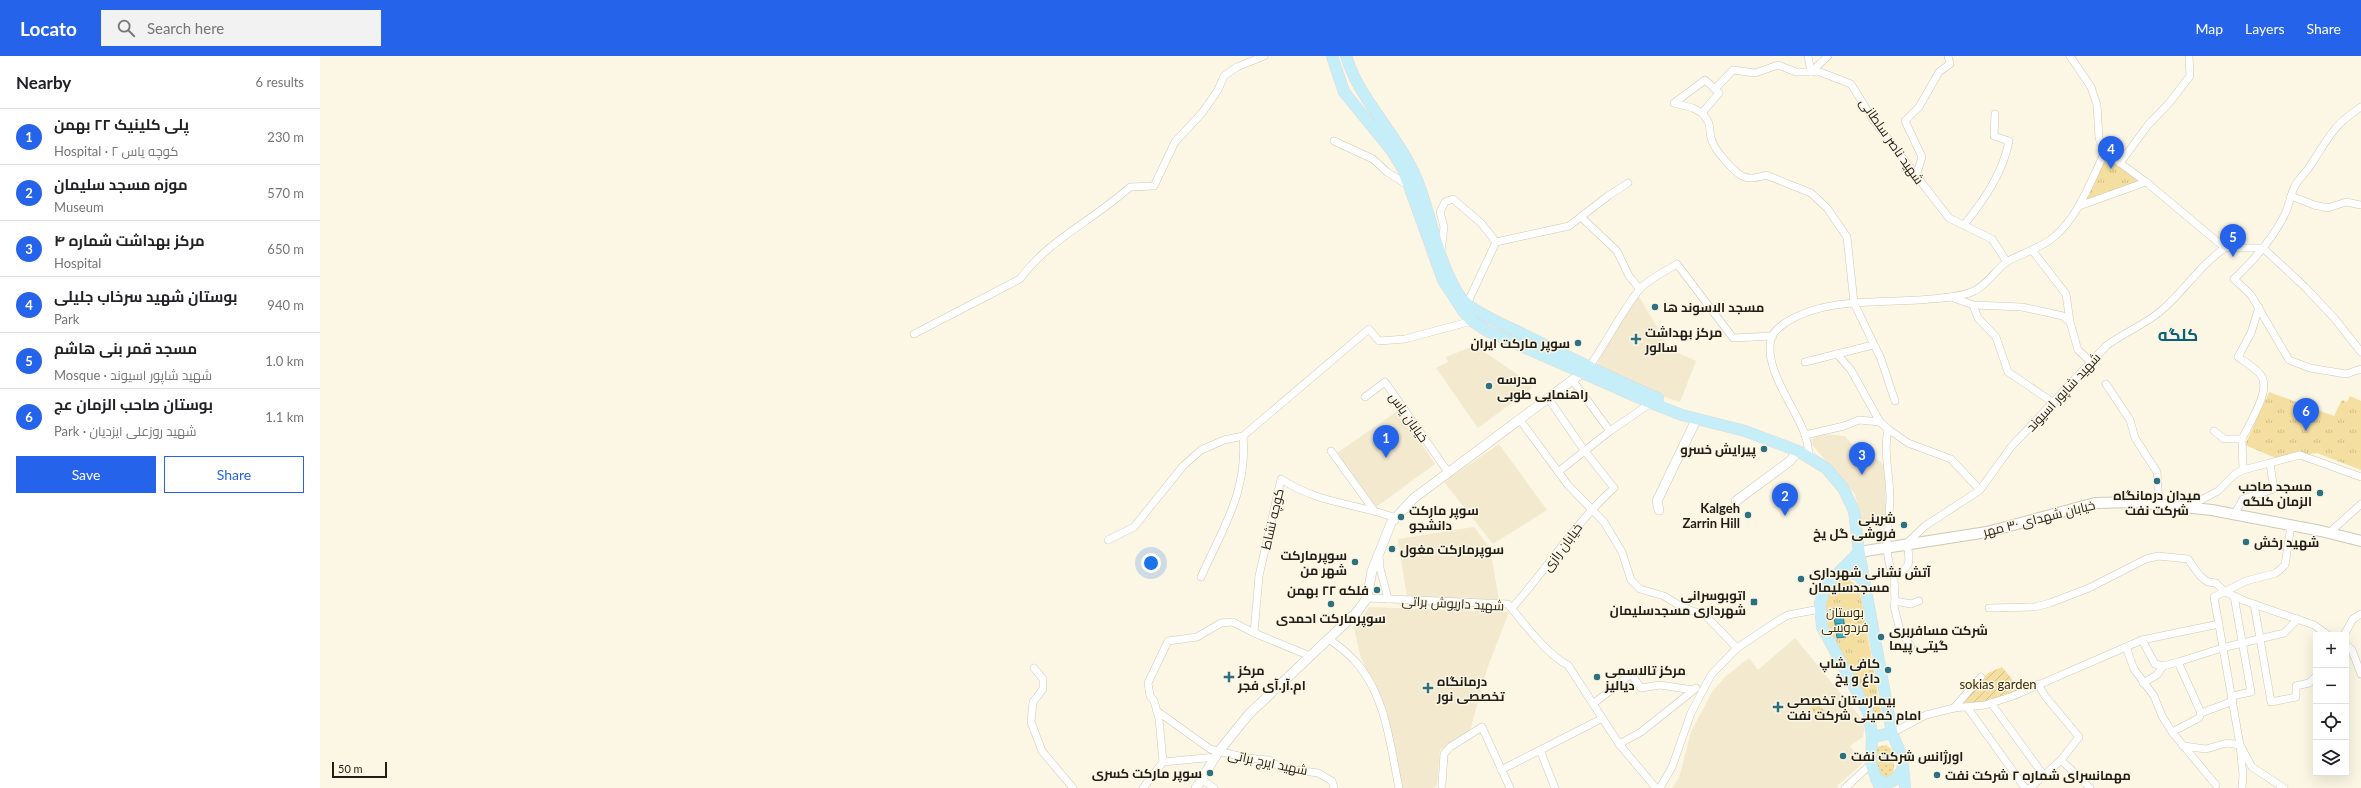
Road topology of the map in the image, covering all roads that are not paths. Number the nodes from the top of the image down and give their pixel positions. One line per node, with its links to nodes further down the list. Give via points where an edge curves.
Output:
1 (1264, 56): 42 (street, via 1237,67 1224,76 1202,113 1175,142 1154,186 1130,187 1111,204 1046,250 1020,279)
2 (1332, 56): 20 (main road, via 1344,92 1392,151 1404,170)
3 (1346, 56): 30 (main road, via 1358,88 1397,142 1415,174)
4 (1808, 56): 9 (street)
5 (1828, 56): 9 (street)
6 (1948, 56): 17 (street, via 1950,64 1939,72 1919,107 1905,121 1922,157)
7 (2070, 56): 15 (street, via 2092,87 2097,105 2099,138)
8 (2189, 56): 16 (street, via 2190,76 2148,125)
9 (1811, 72): 10 (street, شهید ناصر سلطانی, via 1796,72 1778,65 1756,73 1733,70); 17 (street, شهید ناصر سلطانی, via 1834,76 1851,84 1874,121)
10 (1715, 89): 12 (street, via 1719,93); 12 (street, via 1705,80 1674,103)
11 (2361, 107): 21 (street, via 2336,125 2294,187)
12 (1702, 113): 35 (street, via 1711,123 1711,140 1717,151 1743,176 1758,178 1766,175 1786,182 1811,193 1827,208 1847,237)
13 (1995, 114): 25 (street, via 1994,136 2009,141 2006,158 1981,204)
14 (1334, 141): 20 (street, via 1373,159)
15 (2105, 152): 16 (street); 23 (street)
16 (2120, 163): 18 (street)
17 (1916, 176): 25 (street, شهید ناصر سلطانی, via 1949,218)
18 (2146, 182): 23 (street); 27 (street)
19 (1628, 183): 24 (street)
20 (1409, 186): 30 (main road)
21 (2291, 196): 22 (street, via 2328,208 2346,202); 28 (street, via 2286,214)
22 (2361, 204)
23 (2079, 206): 29 (street, via 2054,237)
24 (1581, 217): 26 (street, via 1563,228); 32 (street, via 1617,250 1629,276)
25 (1964, 225): 31 (street, شهید ناصر سلطانی, via 1992,239)
26 (1496, 242): 30 (street, via 1481,223 1453,199 1445,202 1440,212 1444,227); 34 (street)
27 (2226, 248): 28 (street); 48 (street, شهید شاپور اسیوند, via 2209,259 2194,274 2181,293 2161,311 2146,323 2123,333 2106,346)
28 (2263, 248): 37 (street, via 2234,279); 45 (street, via 2306,287)
29 (2032, 250): 31 (street); 40 (street, via 2066,294)
30 (1440, 258): 34 (main road, via 1456,290); 39 (main road, via 1450,294)
31 (2007, 262): 33 (street, via 1974,290)
32 (1640, 289): 43 (street, via 1677,264 1733,338); 50 (street, via 1612,327 1603,347)
33 (1950, 297): 35 (street); 36 (street)
34 (1467, 304): 38 (main road)
35 (1854, 304): 43 (street, via 1800,315 1781,326); 44 (street)
36 (1973, 304): 40 (street, via 2022,307 2063,316); 56 (street, via 1978,318 1996,337 2008,372)
37 (2259, 307): 49 (street, via 2289,360 2310,368 2346,374); 65 (street, via 2251,333 2238,357 2261,374 2265,384 2264,395)
38 (1493, 319): 41 (main road); 50 (main road)
39 (1472, 321): 41 (main road); 64 (street, via 1405,339 1379,341 1370,330)
40 (2070, 322): 48 (street, via 2078,350)
41 (1487, 331): 50 (main road)
42 (914, 334)
43 (1772, 336): 63 (street, via 1774,369)
44 (1872, 345): 46 (street); 54 (street, via 1881,359)
45 (2361, 352)
46 (1837, 354): 47 (street); 59 (street, via 1866,395)
47 (1805, 362)
48 (2092, 362): 56 (street, شهید شاپور اسیوند)
49 (2361, 369)
50 (1581, 374): 53 (street); 55 (main road); 57 (main road, via 1686,409); 61 (street)
51 (2106, 384): 77 (street, via 2130,420 2135,438 2157,472)
52 (1365, 397): 72 (street, خیابان یاس, via 1385,382)
53 (1548, 398): 58 (street); 66 (street)
54 (1895, 401)
55 (1651, 403): 57 (main road); 61 (street)
56 (2054, 403): 75 (street, شهید شاپور اسیوند, via 2011,447)
57 (1697, 418): 68 (main road, via 1745,431); 82 (street, via 1657,501)
58 (1520, 420): 72 (street); 73 (street)
59 (1880, 422): 60 (street); 63 (street, via 1860,420)
60 (1888, 429): 75 (street, via 1908,443 1951,459); 90 (street, via 1885,443 1890,499)
61 (1610, 431): 66 (street)
62 (2214, 431): 65 (street, via 2224,439)
63 (1805, 435): 69 (street)
64 (1243, 436): 87 (street, via 1224,440 1201,450 1183,466 1134,527); 94 (street, via 1245,458 1239,493)
65 (2242, 439): 71 (street)
66 (1584, 450): 73 (street); 79 (street, خیابان رازی, via 1614,488)
67 (1331, 451): 81 (street)
68 (1798, 451): 69 (main road); 76 (street, via 1790,461)
69 (1810, 458): 92 (main road, via 1826,468 1843,488 1854,511)
70 (2270, 464): 71 (street); 74 (street, via 2300,455); 83 (street, via 2274,489 2243,499)
71 (2243, 470): 80 (street, via 2235,474 2218,491)
72 (1448, 472): 84 (street, via 1414,498)
73 (1558, 472): 79 (street)
74 (2361, 477)
75 (1980, 490): 89 (street, شهید شاپور اسیوند, via 1926,526)
76 (1736, 501)
77 (2159, 504): 80 (main road, خیابان شهدای ۳۰ مهر); 89 (main road, خیابان شهدای ۳۰ مهر, via 2095,502 1987,532)
78 (2361, 504): 86 (street)
79 (1591, 508): 104 (street, خیابان رازی); 119 (street, via 1604,522 1618,546 1631,580 1640,589 1664,596 1682,607 1706,616)
80 (2186, 508): 83 (main road, خیابان شهدای ۳۰ مهر)
81 (1373, 510): 84 (street, کوچه نشاط); 112 (street, کوچه نشاط, via 1300,492 1281,479 1259,576)
82 (1659, 510)
83 (2234, 515): 85 (main road, خیابان شهدای ۳۰ مهر)
84 (1396, 518): 91 (street, via 1391,523)
85 (2290, 525): 86 (main road, خیابان شهدای ۳۰ مهر); 97 (street, via 2285,565 2276,573 2246,581)
86 (2329, 533): 88 (main road, خیابان شهدای ۳۰ مهر)
87 (1108, 540)
88 (2361, 541)
89 (1907, 543): 90 (main road, خیابان شهدای ۳۰ مهر); 95 (street, via 1910,561 1907,568)
90 (1886, 546): 92 (main road, خیابان شهدای ۳۰ مهر); 95 (street, via 1888,564)
91 (1379, 550): 99 (street); 100 (street, via 1380,568)
92 (1858, 552): 93 (main road); 96 (main road)
93 (1840, 571): 96 (main road, via 1858,575); 106 (main road, via 1826,585)
94 (1202, 577)
95 (1894, 577): 101 (street)
96 (1865, 583): 142 (main road)
97 (2225, 592): 98 (street); 105 (street, via 2200,576 2188,559 2158,556 2146,559 2089,588 2050,603 2036,607); 109 (street, via 2214,597)
98 (2234, 596): 103 (street); 116 (street)
99 (1367, 598): 100 (street, شهید داریوش براتی); 113 (street, via 1357,612)
100 (1388, 599): 104 (street, شهید داریوش براتی, via 1508,604)
101 (1895, 601): 102 (street, via 1911,604); 117 (street, via 1895,617 1900,631)
102 (1919, 601)
103 (2254, 604): 108 (street); 114 (street)
104 (1512, 608): 135 (street, شهید داریوش براتی, via 1550,652 1560,662 1568,665)
105 (1989, 608)
106 (1820, 610): 119 (street, via 1788,615); 143 (main road, via 1822,627 1869,714)
107 (2361, 614): 111 (street, via 2353,619)
108 (2298, 619): 110 (street); 114 (street, via 2284,633)
109 (2219, 624): 115 (street); 120 (street)
110 (2324, 632)
111 (2346, 632)
112 (1254, 633): 122 (street); 138 (street, via 1234,622 1221,623 1197,637 1168,641 1148,683 1150,696)
113 (1328, 638): 122 (street); 164 (street, via 1354,660 1372,686 1390,737)
114 (2260, 638): 116 (street); 129 (street, via 2271,702 2296,697 2296,686 2310,684)
115 (2142, 640): 118 (street); 124 (street, via 2155,664)
116 (2242, 643): 120 (street); 133 (street, via 2251,692)
117 (1911, 646)
118 (2126, 647): 130 (street, via 2134,669); 131 (street)
119 (1737, 648): 127 (street)
120 (2222, 648): 123 (street); 133 (street)
121 (2349, 648): 126 (street)
122 (1310, 656): 148 (street, via 1249,714)
123 (2178, 662): 124 (street); 139 (street)
124 (2163, 666): 130 (street, via 2157,675)
125 (1034, 668): 159 (street, via 1043,679 1043,689 1034,702 1031,722 1042,750)
126 (2361, 674)
127 (1711, 675): 132 (street); 168 (street, via 1691,713 1672,766)
128 (1981, 677): 137 (street)
129 (2313, 680)
130 (2143, 683): 141 (street, via 2154,696)
131 (2038, 684): 134 (street); 149 (street, via 2044,696 2079,737)
132 (1696, 688): 135 (street, via 1693,690 1660,685 1642,688 1631,674); 144 (street, via 1641,732)
133 (2232, 699): 139 (street); 145 (street)
134 (1991, 703): 136 (street); 154 (street)
135 (1593, 704): 140 (street, شهید داریوش براتی)
136 (1967, 707): 137 (street); 171 (street)
137 (1954, 708): 142 (street, via 1926,715)
138 (1157, 711): 148 (street); 150 (street)
139 (2201, 713): 141 (street, via 2199,718)
140 (1601, 719): 144 (street, شهید داریوش براتی); 147 (street)
141 (2172, 732): 146 (street)
142 (1892, 733): 143 (main road); 152 (main road, via 1902,757)
143 (1872, 737): 151 (main road)
144 (1619, 744): 167 (street, شهید داریوش براتی)
145 (2240, 745): 146 (street, via 2228,743 2206,748); 174 (street); 175 (street, via 2252,767)
146 (2183, 746): 158 (street)
147 (1540, 750): 153 (street); 166 (street)
148 (1217, 754): 150 (street); 155 (street); 163 (street, شهید ایرج براتی, via 1269,760 1281,768 1318,773 1332,781)
149 (2062, 760): 154 (street); 173 (street)
150 (1163, 762): 160 (street)
151 (1871, 764): 156 (main road); 169 (street)
152 (1903, 768): 156 (main road, via 1899,776 1890,783); 170 (main road)
153 (1501, 770): 157 (street, via 1482,727 1450,747 1444,754); 165 (street)
154 (2045, 777): 172 (street)
155 (1201, 779): 161 (street); 162 (street)
156 (1878, 784)
157 (1442, 785)
158 (2216, 787)
159 (1073, 788)
160 (1142, 788)
161 (1196, 788)
162 (1214, 788)
163 (1334, 788)
164 (1399, 788)
165 (1510, 788)
166 (1555, 788)
167 (1656, 788)
168 (1660, 788)
169 (1845, 788)
170 (1905, 788)
171 (2025, 788)
172 (2030, 788)
173 (2090, 788)
174 (2242, 788)
175 (2284, 788)

